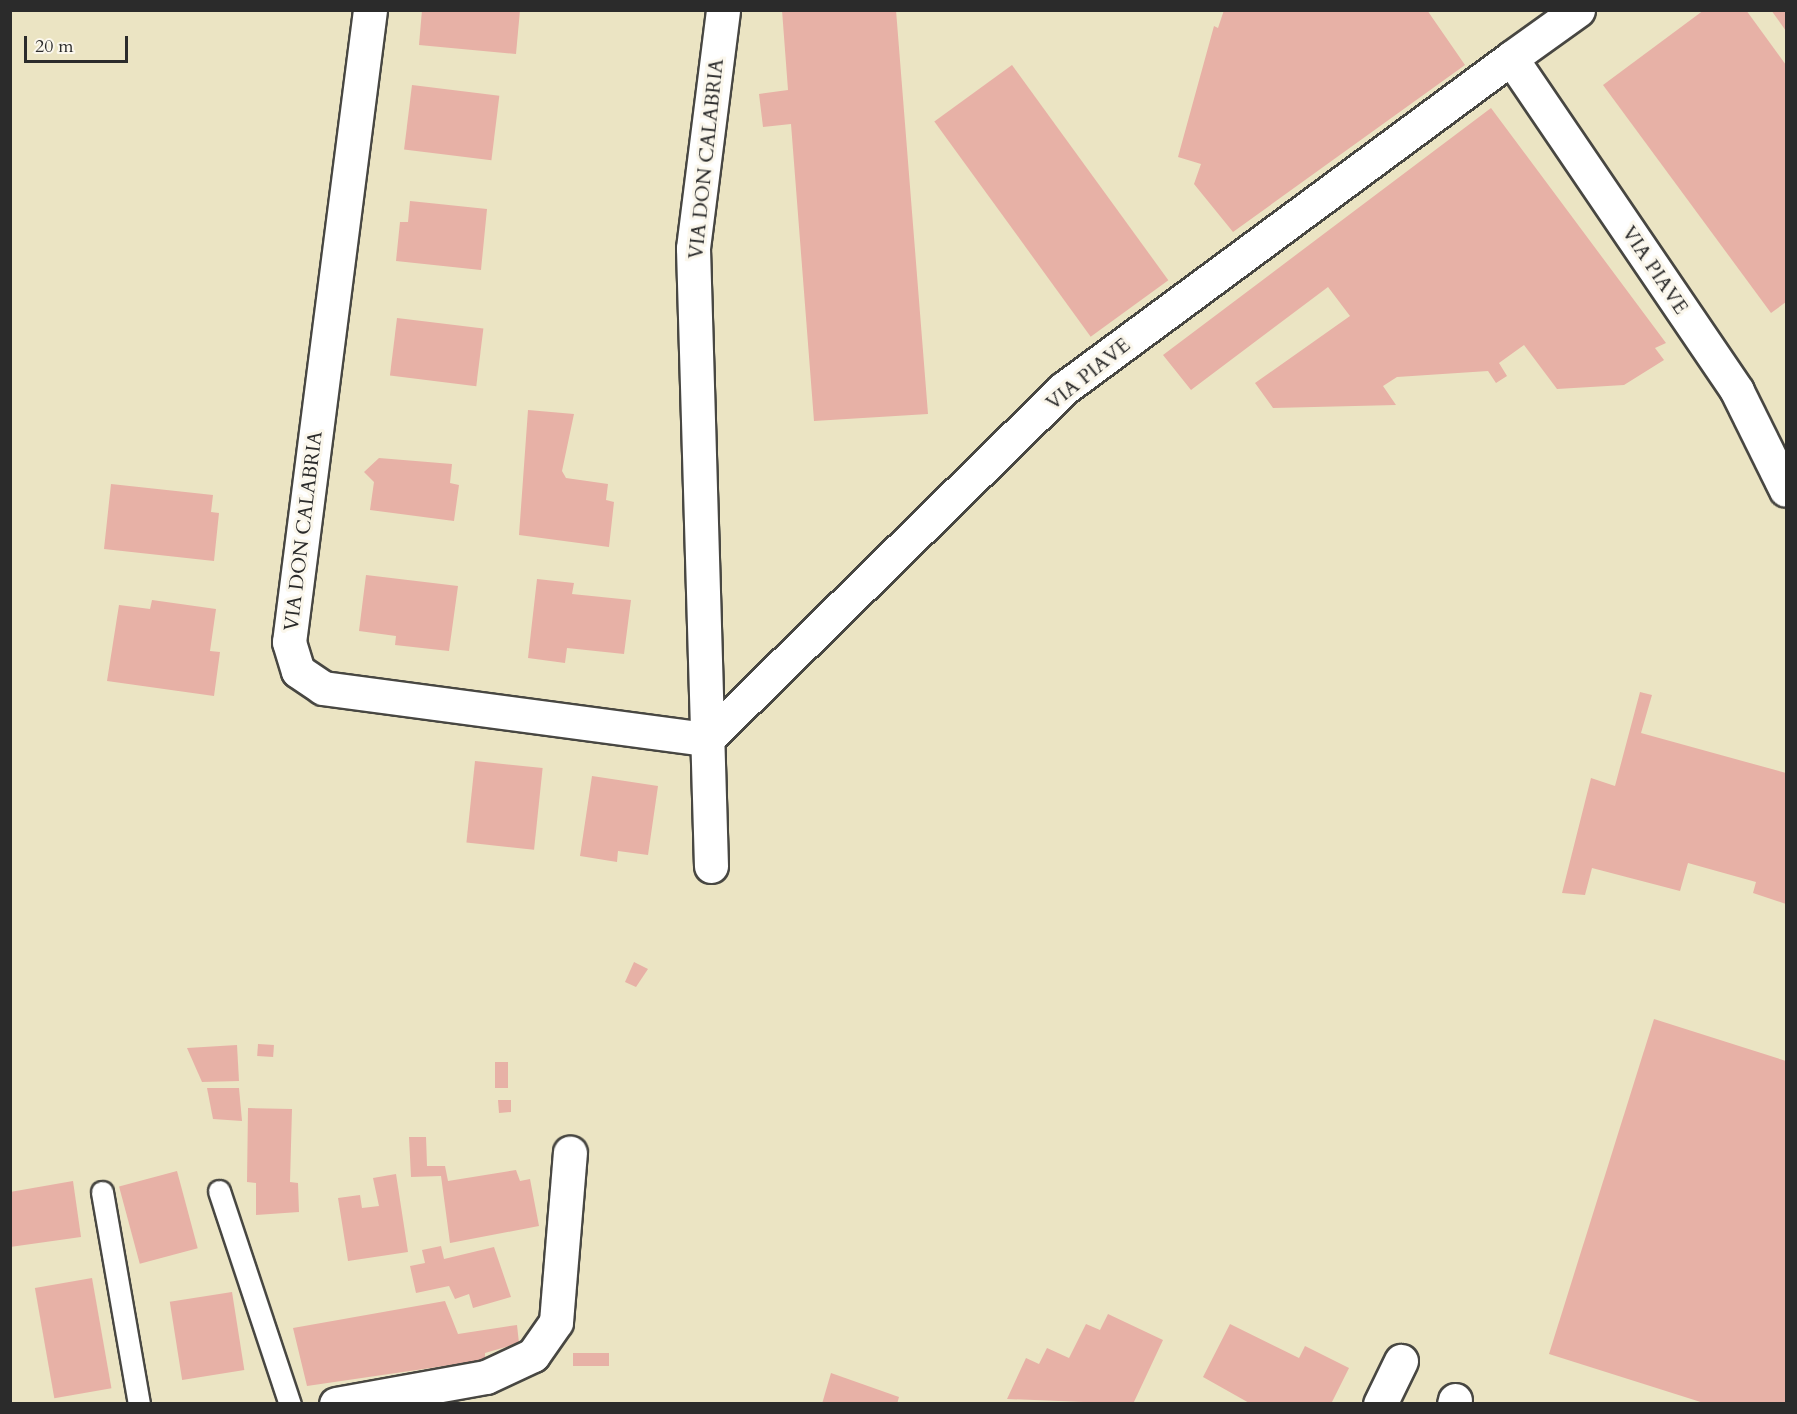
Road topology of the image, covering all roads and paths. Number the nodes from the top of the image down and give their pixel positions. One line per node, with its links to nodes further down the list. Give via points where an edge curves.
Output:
1 (370, 10): 6 (street, VIA DON CALABRIA, via 289,642 298,671 323,688)
2 (723, 10): 6 (street, VIA DON CALABRIA, via 693,248)
3 (1578, 10): 4 (street, VIA PIAVE)
4 (1511, 58): 5 (street, VIA PIAVE, via 1737,391); 6 (street, VIA PIAVE, via 1063,389)
5 (1786, 490)
6 (707, 739): 7 (street, VIA DON CALABRIA)
7 (711, 866)
8 (570, 1153): 14 (street, via 556,1322 533,1355 486,1377)
9 (219, 1191): 13 (lane)
10 (102, 1192): 12 (lane)
11 (1401, 1361): 15 (street)
12 (139, 1404)
13 (290, 1404)
14 (336, 1404)
15 (1380, 1404)

